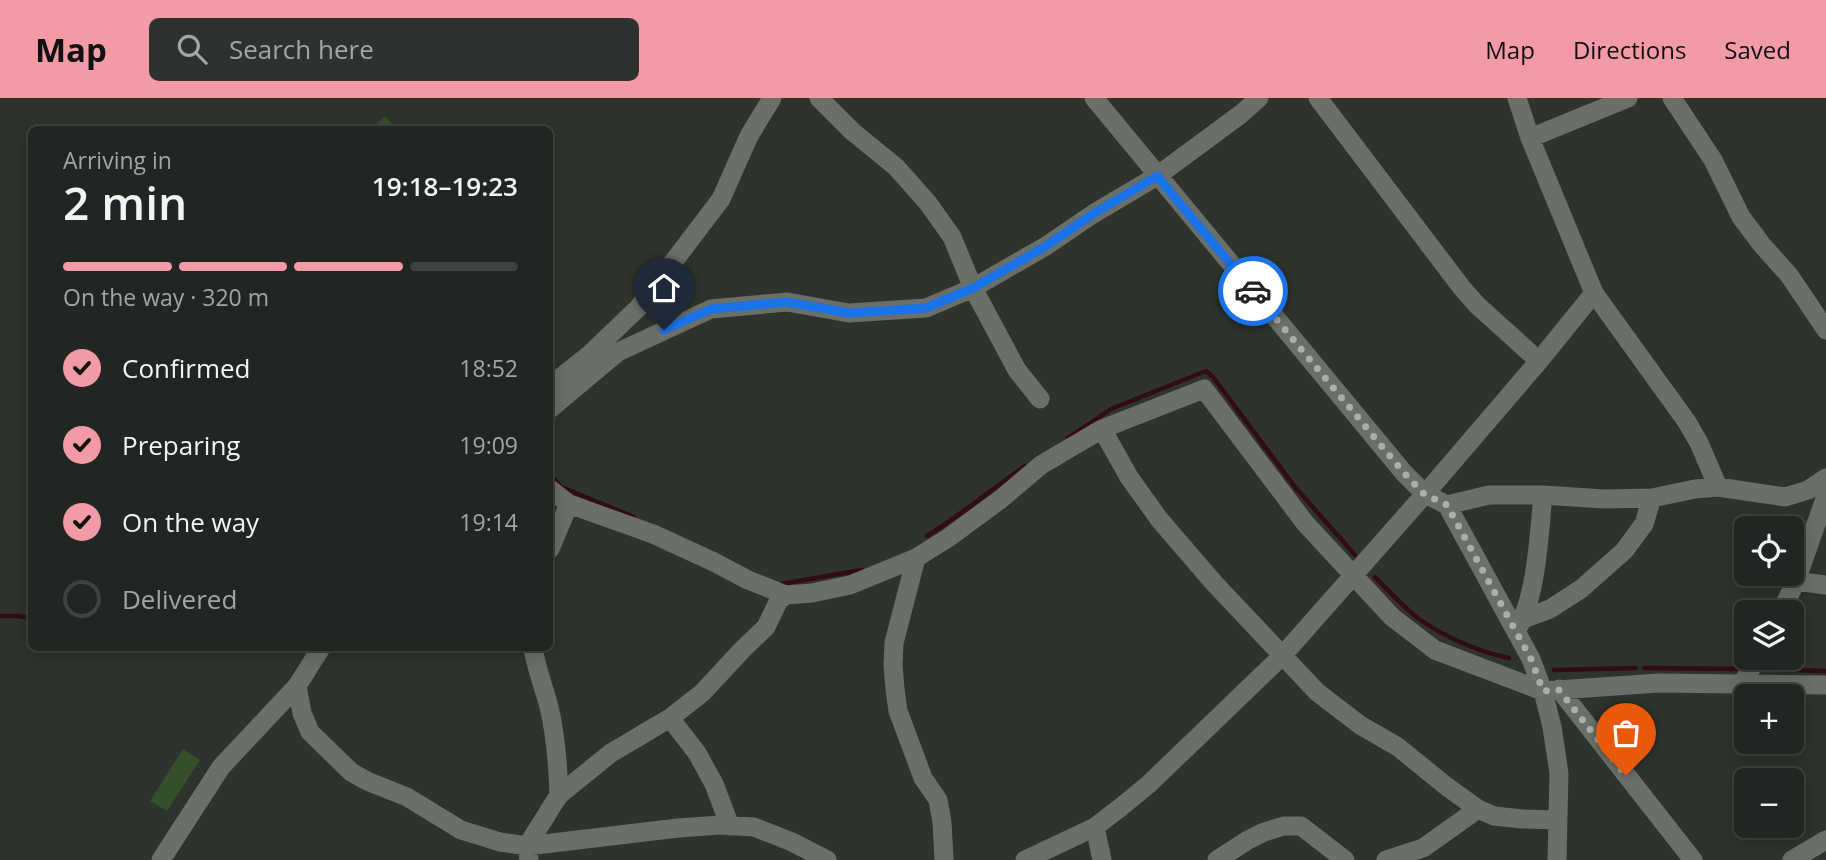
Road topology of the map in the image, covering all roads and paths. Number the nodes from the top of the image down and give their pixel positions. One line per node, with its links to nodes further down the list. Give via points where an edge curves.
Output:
1 (772, 98): 15 (street, via 749,136 722,199 639,307)
2 (819, 98): 11 (street, via 896,167 928,203 952,237)
3 (1094, 98): 10 (street)
4 (1259, 98): 10 (street)
5 (1318, 98): 14 (street, via 1462,288)
6 (1517, 98): 9 (street)
7 (1628, 98): 9 (street)
8 (1672, 98): 13 (street, via 1713,160 1741,217 1790,275)
9 (1530, 138): 12 (street)
10 (1157, 176): 11 (street); 22 (street)
11 (973, 288): 16 (street, via 1017,370); 17 (street, via 926,308 849,313 787,302 711,309 618,352)
12 (1594, 293): 14 (street); 20 (street, via 1687,422)
13 (1826, 330)
14 (1539, 361): 22 (street)
15 (553, 384)
16 (1040, 399)
17 (553, 406)
18 (1102, 429): 29 (street, via 1041,465); 31 (street, via 1204,389 1305,523); 38 (street, via 1159,519)
19 (1826, 478): 20 (street, via 1785,497)
20 (1718, 487): 25 (street)
21 (553, 491): 26 (street)
22 (1424, 494): 27 (street); 31 (street)
23 (1542, 495): 25 (street); 27 (street, via 1489,495); 35 (street, via 1534,572)
24 (1826, 496): 30 (street)
25 (1652, 498): 35 (street, via 1644,524 1624,551 1581,589)
26 (569, 504): 28 (street); 34 (street, via 653,534)
27 (1447, 505): 35 (street)
28 (553, 541)
29 (916, 558): 34 (street, via 850,585); 55 (street, via 894,643 895,689 898,711 923,778 939,800)
30 (1804, 558)
31 (1353, 575): 38 (street); 44 (street, via 1392,617 1435,650)
32 (1804, 582): 33 (street)
33 (1826, 584)
34 (786, 595): 45 (street, via 766,627 702,693)
35 (1520, 625): 44 (street, via 1531,659)
36 (319, 651): 43 (street)
37 (534, 651): 46 (street, via 556,746)
38 (1283, 655): 47 (street, via 1317,692); 50 (street, via 1149,784)
39 (1750, 670): 40 (street)
40 (1742, 684): 44 (street, via 1659,683)
41 (1804, 685): 42 (street)
42 (1826, 685)
43 (297, 686): 52 (street, via 310,732 351,772 407,797 461,830); 53 (street, via 221,767)
44 (1551, 690): 48 (street, via 1559,773); 62 (street)
45 (670, 718): 46 (street, via 611,753); 49 (street, via 715,784)
46 (559, 795): 52 (street)
47 (1478, 809): 48 (street, via 1494,816); 60 (street, via 1423,848)
48 (1558, 820): 61 (street)
49 (730, 826): 52 (street, via 548,845); 54 (street, via 754,827)
50 (1095, 827): 56 (street); 57 (street)
51 (1826, 840): 63 (street)
52 (528, 853)
53 (161, 860)
54 (827, 860)
55 (944, 860)
56 (1025, 860)
57 (1102, 860)
58 (1217, 860): 59 (street, via 1248,839 1284,826 1301,826)
59 (1345, 860)
60 (1385, 860)
61 (1557, 860)
62 (1693, 860)
63 (1792, 860)

